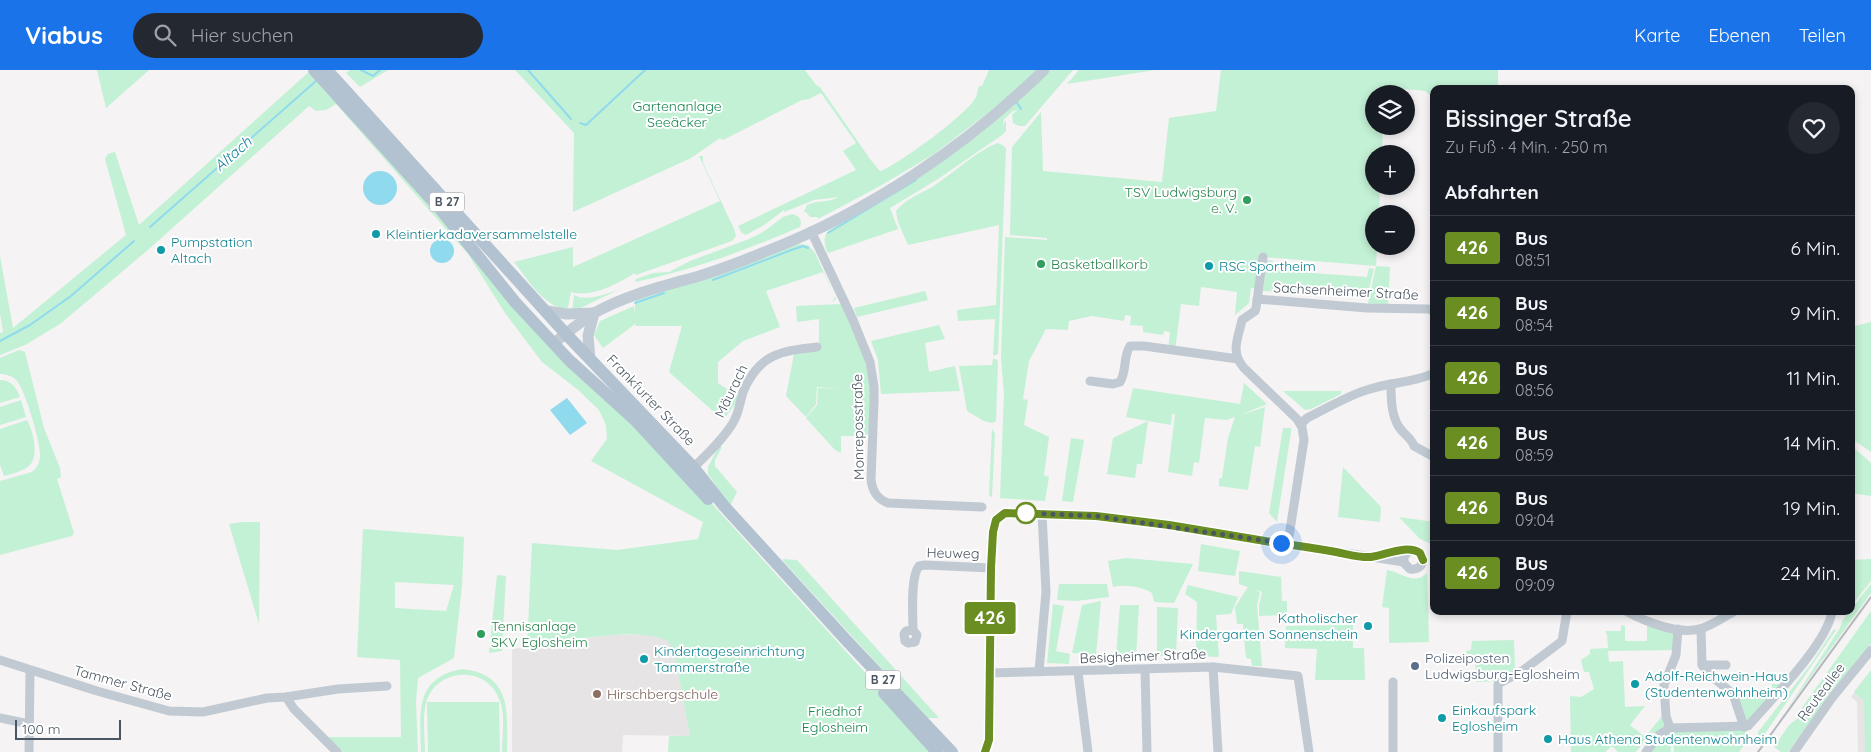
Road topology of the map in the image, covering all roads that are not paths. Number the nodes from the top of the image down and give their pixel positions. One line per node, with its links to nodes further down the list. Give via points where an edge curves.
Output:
1 (314, 70): 11 (main road, Frankfurter Straße / B 27, via 441,210 496,279)
2 (327, 70): 8 (main road, Frankfurter Straße / B 27)
3 (1044, 70): 4 (main road, via 992,116 932,162 857,209)
4 (811, 232): 9 (main road, via 736,263 648,290); 21 (street, Monreposstraße, via 854,320 870,362 874,399 871,480 876,494 888,503)
5 (1263, 257): 6 (street)
6 (1257, 299): 7 (street, Sachsenheimer Straße); 14 (street, via 1255,311 1242,320 1236,352)
7 (1430, 310)
8 (547, 311): 9 (main road); 10 (main road, Frankfurter Straße / B 27)
9 (594, 313): 10 (main road); 13 (main road, via 588,336)
10 (566, 334): 11 (main road); 13 (main road, Frankfurter Straße / B 27)
11 (554, 343): 20 (main road, Frankfurter Straße / B 27)
12 (817, 347): 20 (street, Mäurach, via 780,353 761,363 748,382 733,422)
13 (590, 359): 20 (main road, Frankfurter Straße / B 27)
14 (1238, 359): 16 (street, via 1130,346 1120,382); 18 (street)
15 (1430, 375): 17 (street)
16 (1090, 381)
17 (1391, 384): 18 (street, via 1354,395); 19 (street, via 1392,406 1399,427 1414,446)
18 (1301, 424): 23 (street, via 1304,440)
19 (1430, 455)
20 (690, 471): 56 (main road, Frankfurter Straße / B 27); 57 (main road, Frankfurter Straße / B 27)
21 (982, 506)
22 (1042, 514): 23 (street, via 1096,516); 29 (street, via 1011,512 999,516 994,525); 44 (street, via 1046,600)
23 (1288, 543): 25 (street)
24 (1410, 551): 25 (street); 26 (street, via 1417,551); 28 (street, via 1404,556)
25 (1370, 557): 28 (street)
26 (1423, 558): 27 (street); 28 (street, via 1420,566 1414,569)
27 (1430, 559)
28 (1404, 562)
29 (991, 568): 36 (street, Heuweg, via 917,568); 46 (street)
30 (1566, 615): 64 (street, via 1562,640 1522,671 1498,684)
31 (1635, 615): 35 (street)
32 (1726, 615): 34 (street)
33 (1832, 615): 52 (street, via 1802,664)
34 (1701, 628): 35 (street); 39 (street)
35 (1678, 629): 53 (street, via 1676,655 1664,685)
36 (913, 630)
37 (1871, 650): 66 (street, Reuteallee)
38 (0, 660): 43 (street, Tammer Straße)
39 (1702, 665): 40 (street); 52 (street, via 1733,694)
40 (1726, 665)
41 (1213, 667): 42 (street, Besigheimer Straße); 61 (street); 62 (street, Besigheimer Straße, via 1298,676)
42 (1144, 670): 45 (street, Besigheimer Straße); 60 (street)
43 (30, 671): 49 (street, Tammer Straße, via 169,711 203,712); 51 (street)
44 (1039, 671): 45 (street, Besigheimer Straße); 46 (street, Besigheimer Straße)
45 (1078, 672): 59 (street)
46 (989, 673): 58 (street, via 989,740)
47 (1393, 682): 63 (street)
48 (388, 686): 49 (street, Tammer Straße)
49 (286, 697): 55 (street)
50 (0, 718): 51 (street)
51 (29, 724): 54 (street)
52 (1744, 727): 53 (street)
53 (1670, 728): 65 (street, via 1659,735)
54 (29, 752)
55 (337, 752)
56 (936, 752)
57 (952, 752)
58 (985, 752)
59 (1088, 752)
60 (1147, 752)
61 (1218, 752)
62 (1309, 752)
63 (1393, 752)
64 (1498, 752)
65 (1646, 752)
66 (1794, 752)

